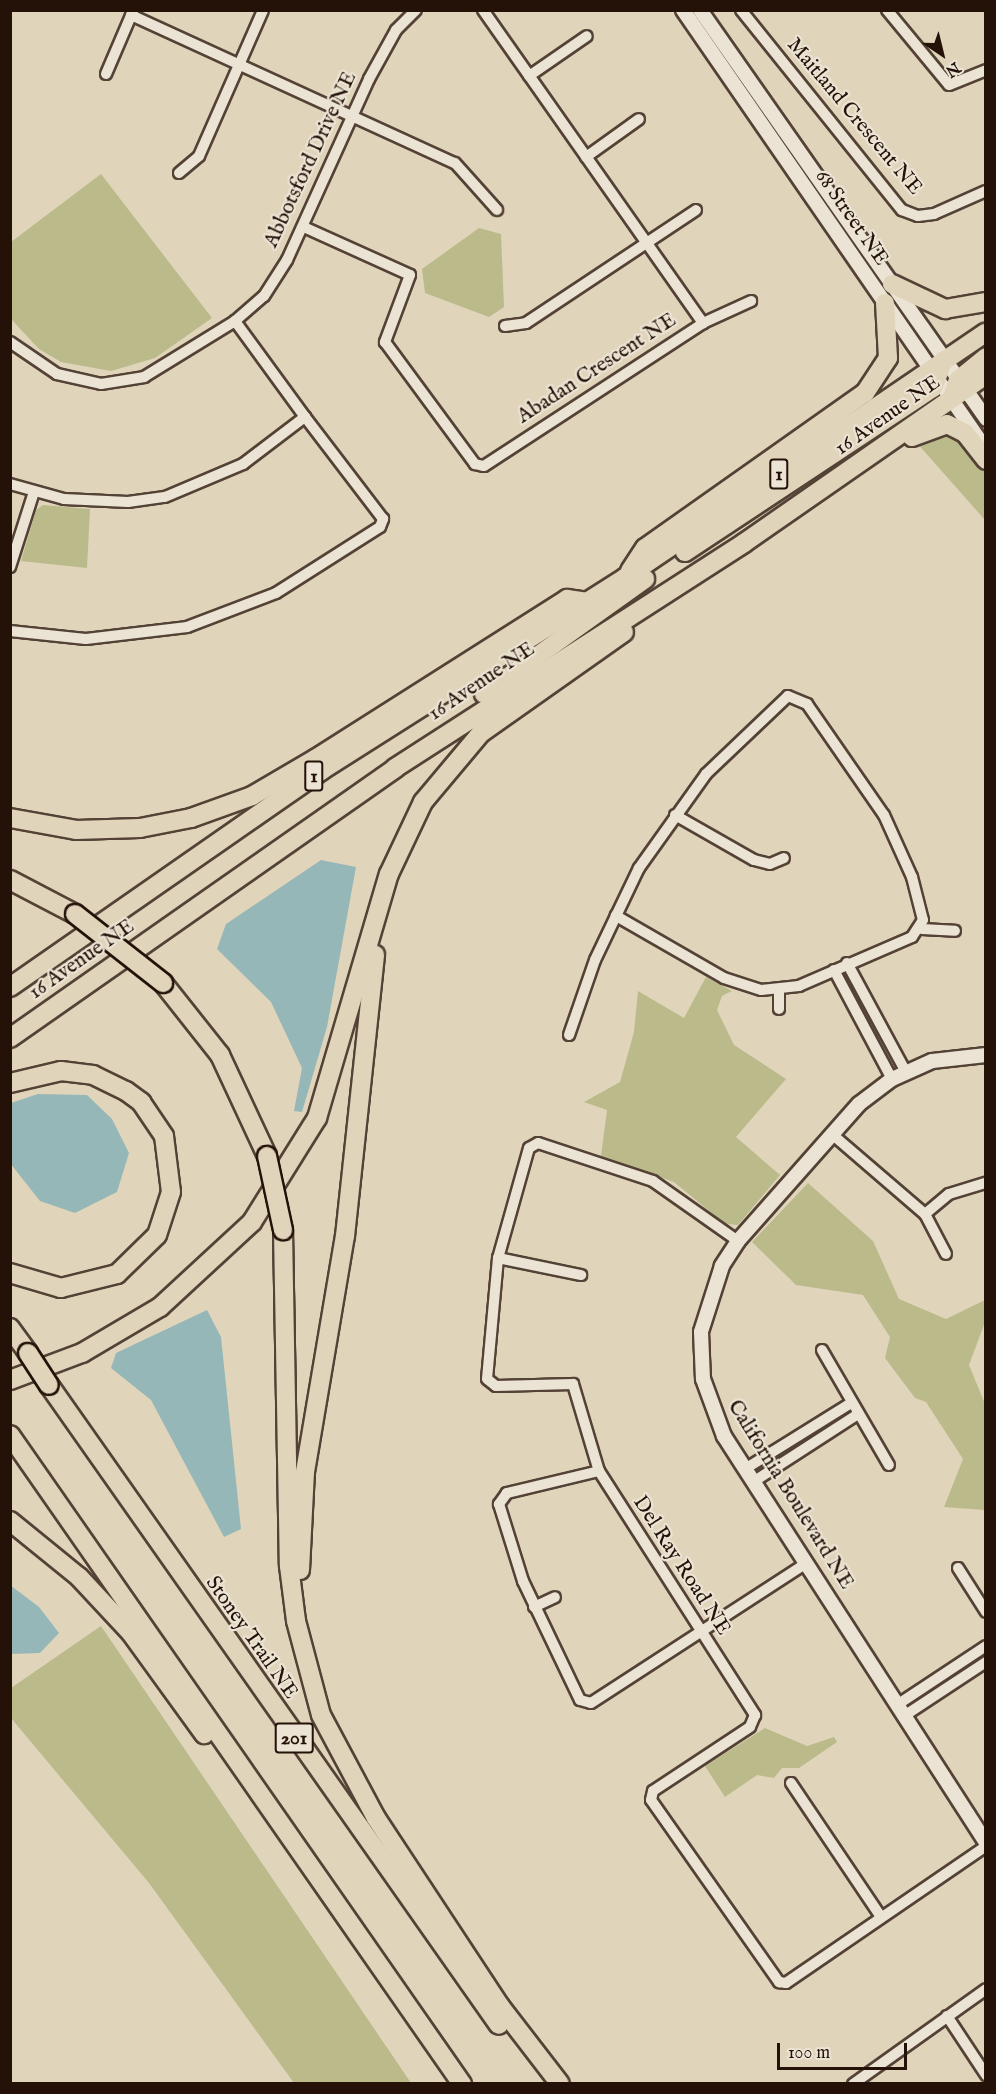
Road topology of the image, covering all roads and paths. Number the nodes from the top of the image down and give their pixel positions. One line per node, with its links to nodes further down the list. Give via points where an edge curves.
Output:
1 (263, 10): 10 (street)
2 (416, 10): 14 (street, Abbotsford Drive NE, via 396,30)
3 (483, 10): 13 (street, Abadan Crescent NE)
4 (683, 10): 26 (main road, 68 Street NE)
5 (700, 10): 23 (main road, 68 Street NE)
6 (741, 10): 18 (street, Maitland Crescent NE, via 902,210 918,216 934,213)
7 (887, 10): 11 (street, via 949,85)
8 (132, 13): 10 (street); 12 (street)
9 (587, 36): 13 (street)
10 (240, 63): 14 (street); 17 (street, via 199,156)
11 (986, 70)
12 (106, 74)
13 (529, 76): 16 (street, Abadan Crescent NE)
14 (354, 116): 19 (street, via 455,163); 21 (street, Abbotsford Drive NE)
15 (639, 119): 16 (street)
16 (586, 156): 22 (street, Abadan Crescent NE)
17 (179, 173)
18 (986, 191)
19 (497, 210)
20 (696, 210): 22 (street)
21 (306, 228): 27 (street, Abbotsford Drive NE, via 264,296); 28 (street, Abadan Crescent NE, via 410,275 385,342 475,464 484,466)
22 (646, 243): 28 (street, Abadan Crescent NE); 29 (street, via 526,323)
23 (892, 284): 25 (highway, via 945,309); 33 (main road, 68 Street NE)
24 (751, 301): 28 (street)
25 (986, 302)
26 (885, 303): 33 (main road, 68 Street NE); 45 (highway, via 888,357 865,393 645,548)
27 (235, 321): 31 (street, Abbotsford Drive NE, via 144,377 101,384 57,374); 36 (street)
28 (703, 323)
29 (505, 326)
30 (986, 332): 33 (highway, 16 Avenue NE / 1)
31 (10, 342)
32 (986, 357): 35 (highway)
33 (938, 371): 35 (main road, 68 Street NE); 35 (main road, 68 Street NE); 45 (highway, 16 Avenue NE / 1); 48 (highway, via 444,723)
34 (986, 375): 35 (highway, 16 Avenue NE / 1)
35 (958, 389): 37 (main road, 68 Street NE); 38 (main road, 68 Street NE); 39 (highway, 16 Avenue NE / 1)
36 (305, 417): 42 (street, via 243,464 165,497 91,501); 47 (street, via 383,519 380,528 276,593 187,627 86,639)
37 (986, 419)
38 (986, 448)
39 (883, 449): 40 (highway, via 946,424 965,433); 44 (highway, 16 Avenue NE / 1)
40 (986, 460)
41 (10, 484): 42 (street)
42 (34, 492): 43 (street)
43 (10, 567)
44 (702, 569): 48 (highway, 16 Avenue NE / 1); 52 (highway, via 673,598 481,733 423,802)
45 (626, 577): 46 (highway, 16 Avenue NE / 1)
46 (588, 602): 50 (highway, via 567,599 252,796 191,818 140,828 76,830); 59 (highway, 16 Avenue NE / 1, via 322,770)
47 (10, 631)
48 (395, 768): 63 (highway, 16 Avenue NE / 1)
49 (675, 815): 51 (street, via 754,860 770,864); 54 (street, via 639,868); 55 (street, via 745,734 783,699 800,698 897,839 921,908)
50 (10, 818)
51 (784, 858)
52 (389, 874): 78 (highway, via 330,1088 299,1151 252,1222 160,1307 82,1353); 95 (highway, via 378,927 347,1225 305,1472 300,1562)
53 (10, 880): 95 (highway, bridge, via 75,914 163,983 220,1054 267,1156 283,1230 289,1566)
54 (616, 916): 60 (street, via 724,978 761,990); 62 (street)
55 (922, 929): 56 (street); 57 (street)
56 (955, 931)
57 (847, 963): 58 (street); 65 (street)
58 (834, 970): 60 (street); 66 (street)
59 (10, 987)
60 (779, 989): 61 (street)
61 (779, 1009)
62 (569, 1035)
63 (10, 1038)
64 (986, 1055): 65 (main road, California Boulevard NE, via 932,1061)
65 (906, 1072): 66 (main road, California Boulevard NE)
66 (892, 1079): 68 (main road, California Boulevard NE)
67 (10, 1083): 74 (highway, via 61,1071 107,1080 141,1102 153,1118 164,1136 171,1173 167,1210 157,1235 117,1274 61,1288)
68 (833, 1135): 70 (street); 71 (main road, California Boulevard NE)
69 (986, 1183): 70 (street, via 949,1194)
70 (925, 1214): 72 (street)
71 (738, 1241): 73 (street, Del Ray Road NE, via 653,1181 538,1143 526,1158); 83 (main road, California Boulevard NE, via 708,1299 701,1359 710,1405)
72 (946, 1254)
73 (498, 1258): 75 (street); 84 (street, Del Ray Road NE, via 487,1378 496,1386 573,1383)
74 (10, 1273)
75 (582, 1275)
76 (10, 1328): 105 (highway, Stoney Trail NE / 201, bridge, via 489,2012)
77 (822, 1350): 79 (street)
78 (10, 1380)
79 (851, 1403): 80 (street); 83 (street)
80 (858, 1414): 82 (street); 85 (street)
81 (10, 1435): 100 (highway)
82 (889, 1465)
83 (745, 1469): 85 (main road, California Boulevard NE)
84 (599, 1471): 90 (street, via 507,1493 499,1504); 92 (street, Del Ray Road NE)
85 (753, 1482): 87 (main road, California Boulevard NE)
86 (10, 1521): 100 (highway, via 79,1577 131,1633 362,1951)
87 (805, 1564): 92 (street); 96 (main road, California Boulevard NE)
88 (958, 1568): 91 (street)
89 (555, 1597): 90 (street)
90 (534, 1607): 92 (street, via 580,1701 591,1703)
91 (986, 1612)
92 (701, 1633): 99 (street, Del Ray Road NE, via 755,1715 750,1727 652,1791 651,1800 779,1982 786,1983)
93 (986, 1646): 96 (street)
94 (986, 1662): 96 (street)
95 (310, 1679): 106 (highway, via 338,1750 376,1818 500,2006)
96 (900, 1711): 98 (main road, California Boulevard NE)
97 (791, 1783): 99 (street)
98 (986, 1844): 99 (street, Del Ray Road NE)
99 (881, 1917)
100 (389, 1977): 104 (highway)
101 (986, 1989): 102 (street)
102 (946, 2016): 103 (street); 107 (street)
103 (986, 2075)
104 (462, 2084)
105 (549, 2084)
106 (560, 2084)
107 (853, 2084)

